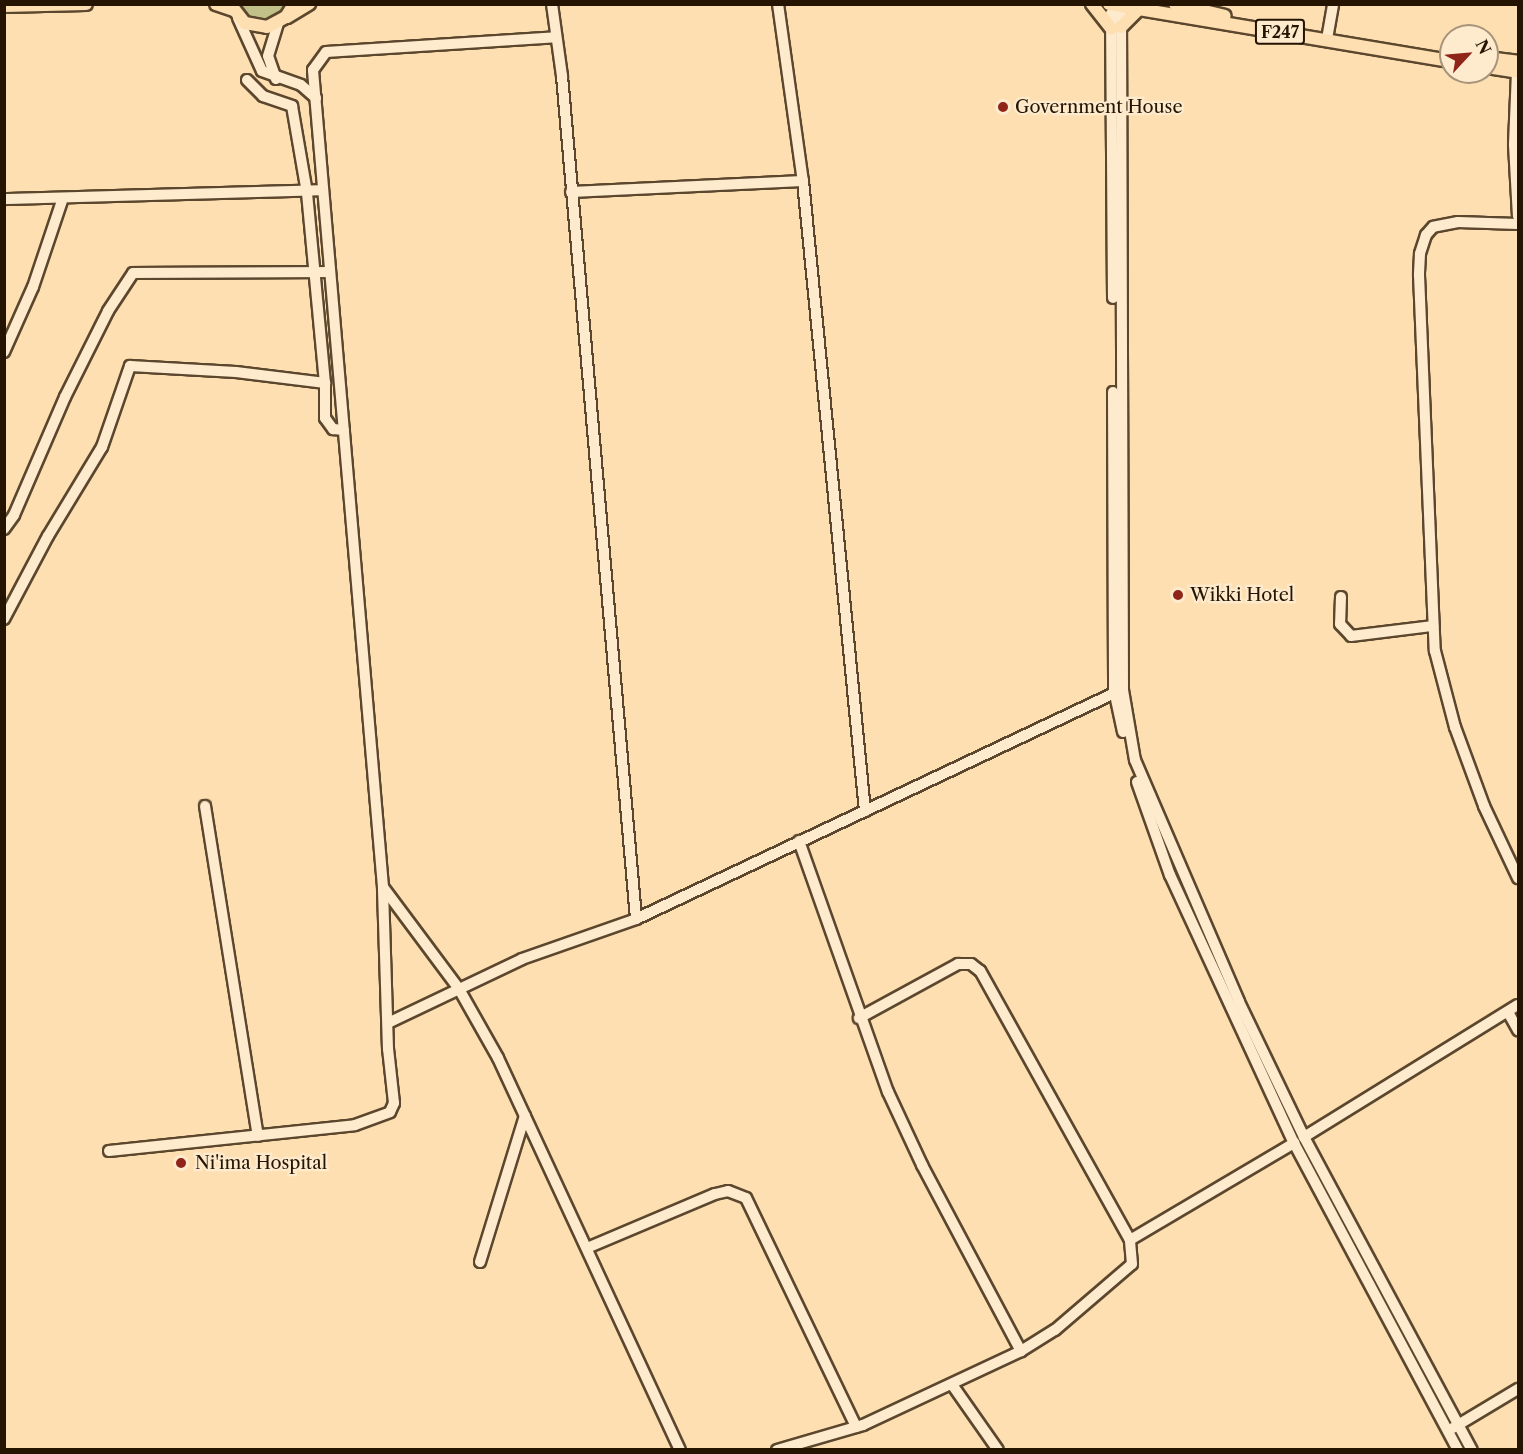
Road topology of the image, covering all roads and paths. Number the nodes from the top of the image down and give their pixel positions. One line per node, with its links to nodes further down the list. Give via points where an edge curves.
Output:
1 (86, 4): 11 (main road)
2 (216, 4): 13 (main road)
3 (294, 4): 14 (main road)
4 (309, 4): 14 (main road)
5 (552, 4): 16 (street)
6 (778, 4): 26 (street)
7 (1092, 4): 15 (main road)
8 (1175, 4): 17 (main road, F247)
9 (1333, 4): 17 (street)
10 (1115, 5): 12 (main road, F247); 15 (street, via 1111,14)
11 (4, 6)
12 (1139, 9): 15 (main road); 19 (main road, F247)
13 (233, 10): 14 (main road, via 256,27); 23 (street, via 262,71)
14 (282, 21): 23 (street, via 268,56)
15 (1116, 28): 43 (street)
16 (556, 37): 25 (street, via 326,52 313,70); 28 (street)
17 (1327, 39): 18 (main road, F247)
18 (1439, 53)
19 (1439, 59)
20 (1499, 62): 22 (main road)
21 (1499, 67): 22 (main road)
22 (1518, 68): 32 (street, via 1514,165)
23 (276, 79): 25 (street, via 302,85)
24 (247, 80): 29 (street, via 262,96 292,106)
25 (316, 98): 27 (street)
26 (803, 181): 28 (street); 45 (street)
27 (323, 190): 29 (street); 34 (street)
28 (572, 192): 49 (street)
29 (307, 193): 30 (street); 35 (street)
30 (63, 198): 31 (street); 36 (street, via 33,287)
31 (4, 199)
32 (1518, 216)
33 (1518, 224): 42 (street, via 1442,223 1426,235 1420,254)
34 (330, 272): 35 (street); 38 (street)
35 (313, 274): 37 (street); 39 (street, via 133,273 108,311)
36 (4, 352)
37 (325, 383): 38 (street, via 325,418 333,429); 41 (street, via 236,372 130,366 102,447)
38 (344, 430): 48 (street)
39 (4, 529)
40 (1341, 597): 42 (street, via 1340,624 1352,636)
41 (4, 619)
42 (1433, 626): 47 (street, via 1442,688 1455,727 1484,806)
43 (1119, 690): 45 (street); 58 (street, via 1140,774 1239,1002); 59 (street, via 1127,756 1170,875)
44 (205, 806): 57 (street)
45 (865, 811): 46 (street)
46 (799, 842): 49 (street); 53 (street)
47 (1518, 878)
48 (383, 887): 50 (street); 54 (street)
49 (636, 919): 50 (street, via 522,959)
50 (459, 988): 54 (street); 56 (street)
51 (1518, 1005): 52 (street)
52 (1508, 1012): 55 (street); 58 (street)
53 (859, 1018): 61 (street, via 958,964 971,964 980,971); 64 (street, via 922,1165)
54 (390, 1022): 57 (street, via 388,1048 396,1088 390,1112 355,1125)
55 (1518, 1030)
56 (525, 1116): 62 (street); 63 (street)
57 (258, 1136): 60 (street)
58 (1304, 1137): 67 (street)
59 (1294, 1143): 61 (street); 69 (street)
60 (109, 1151)
61 (1130, 1240): 64 (street, via 1132,1264 1055,1330)
62 (587, 1248): 68 (street, via 715,1194 728,1191 746,1198); 70 (street)
63 (480, 1262)
64 (1021, 1351): 65 (street)
65 (953, 1386): 68 (street); 72 (street)
66 (1518, 1389): 67 (street)
67 (1458, 1425): 69 (street); 74 (street)
68 (856, 1427): 71 (street)
69 (1448, 1431): 73 (street)
70 (680, 1449)
71 (777, 1449)
72 (998, 1449)
73 (1458, 1449)
74 (1472, 1449)

